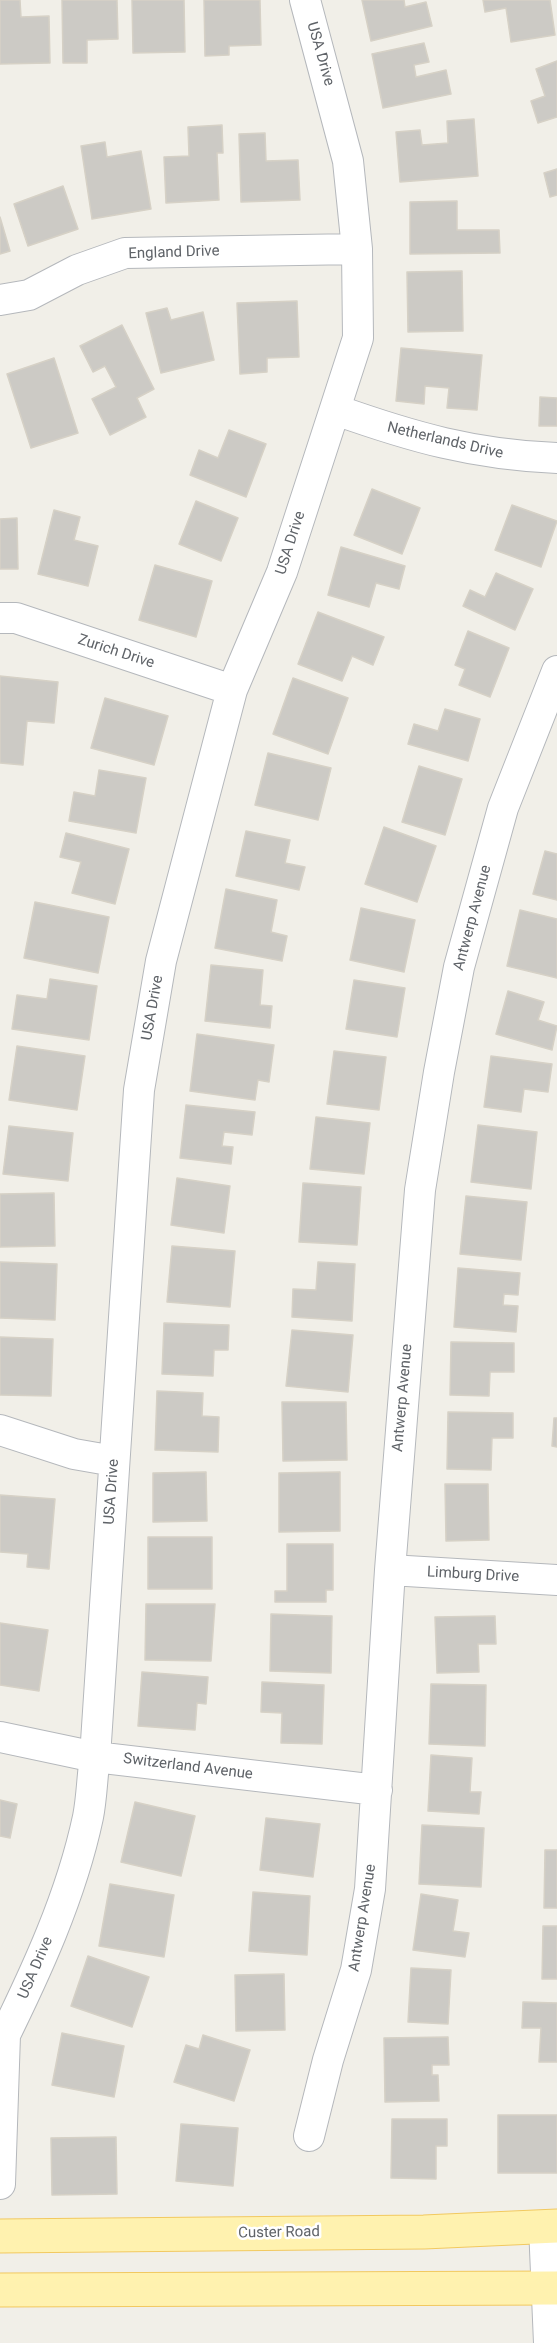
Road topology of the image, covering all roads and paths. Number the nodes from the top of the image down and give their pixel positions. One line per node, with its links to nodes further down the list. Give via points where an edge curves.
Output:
1 (305, 0): 2 (street, USA Drive, via 348,161)
2 (357, 249): 3 (street, England Drive, via 125,253 77,270 29,295); 4 (street, USA Drive, via 358,338)
3 (0, 300)
4 (336, 410): 5 (street, Netherlands Drive, via 400,433 465,448 505,456); 8 (street, USA Drive, via 282,572)
5 (557, 458)
6 (0, 618): 8 (street, Zurich Drive, via 16,618)
7 (557, 671): 11 (street, Antwerp Avenue, via 503,808 459,967 439,1072 420,1190)
8 (232, 690): 10 (street, USA Drive, via 161,961 139,1090)
9 (0, 1430): 10 (street, via 74,1454)
10 (114, 1461): 14 (street, USA Drive)
11 (390, 1570): 12 (street, Limburg Drive); 15 (street, Antwerp Avenue)
12 (557, 1580)
13 (0, 1737): 14 (street, Switzerland Avenue)
14 (94, 1757): 15 (street, Switzerland Avenue); 16 (street, USA Drive, via 88,1816 65,1897 27,1994)
15 (377, 1790): 17 (street, Antwerp Avenue, via 370,1889 356,1970)
16 (3, 2040): 18 (street, USA Drive)
17 (309, 2136)
18 (0, 2184)
19 (550, 2226): 20 (main road, Custer Road, via 424,2232); 21 (street)
20 (0, 2236)
21 (552, 2288): 22 (main road); 23 (street)
22 (0, 2290)
23 (549, 2343)

